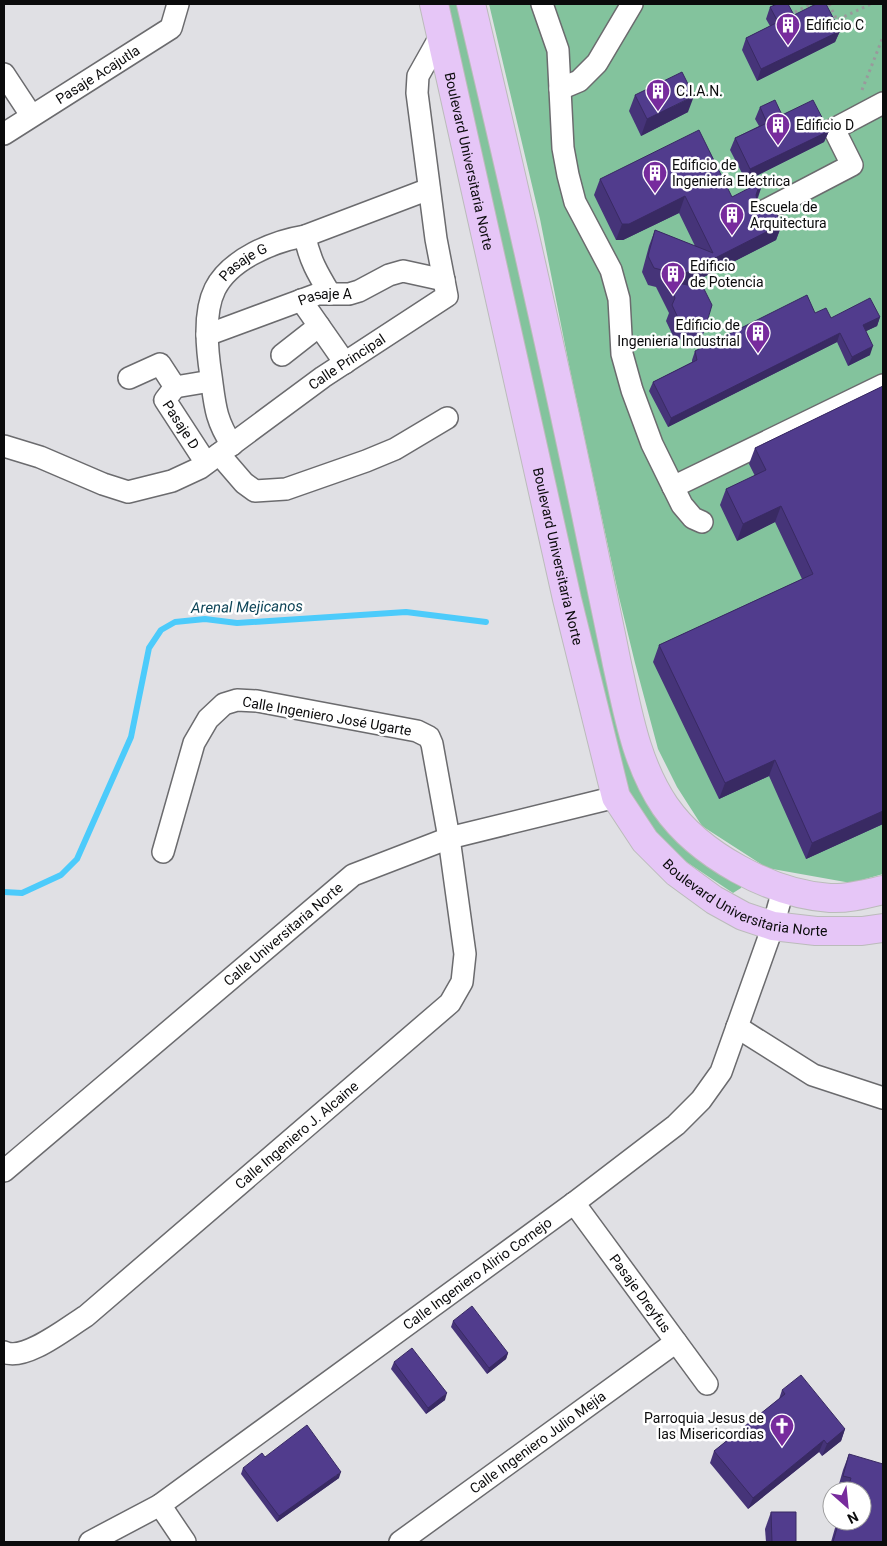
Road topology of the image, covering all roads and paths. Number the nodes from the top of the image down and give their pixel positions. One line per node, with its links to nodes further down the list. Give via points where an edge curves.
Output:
1 (178, 4): 16 (street, Pasaje Acajutla, via 171,28)
2 (434, 4): 10 (main road, Boulevard Universitaria Norte)
3 (471, 4): 40 (main road, Boulevard Universitaria Norte, via 570,438 630,720 645,771 666,808 700,845 718,858)
4 (542, 4): 13 (street, via 558,50)
5 (632, 4): 13 (street, via 597,63 579,81)
6 (811, 4): 9 (path)
7 (829, 4): 8 (path, via 837,20)
8 (871, 4)
9 (785, 18)
10 (441, 35): 18 (street, Calle Principal, via 418,76 417,93); 37 (main road, Boulevard Universitaria Norte, via 566,599)
11 (883, 37): 14 (path)
12 (4, 74): 16 (street)
13 (560, 89): 35 (street, via 563,148 575,202 611,270 619,299 622,354 632,390 652,444)
14 (861, 94)
15 (883, 103): 19 (street, via 834,129 852,165)
16 (31, 115): 17 (street, Pasaje Acajutla)
17 (4, 134)
18 (429, 189): 20 (street, Pasaje G); 21 (street, Calle Principal)
19 (762, 212)
20 (304, 236): 22 (street, via 307,252); 25 (street, Pasaje G, via 258,250 222,279 214,290 206,325)
21 (444, 280): 22 (street, Pasaje A, via 403,271 359,291); 27 (street, Calle Principal, via 447,296)
22 (330, 294): 23 (street, Pasaje A)
23 (301, 300): 24 (street); 25 (street, Pasaje A)
24 (319, 326): 26 (street); 27 (street)
25 (207, 335): 29 (street, Pasaje G)
26 (282, 355)
27 (345, 362): 34 (street, Calle Principal)
28 (129, 378): 31 (street, via 160,364)
29 (212, 381): 31 (street); 34 (street, Pasaje G, via 215,410 224,432)
30 (883, 385): 35 (street)
31 (174, 387): 34 (street, Pasaje D, via 165,400)
32 (447, 418): 34 (street, via 395,449 286,489 255,491)
33 (4, 446): 34 (street, Calle Principal, via 128,492 172,481)
34 (219, 454)
35 (673, 487): 36 (street, via 682,505 693,518)
36 (702, 522)
37 (616, 796): 38 (street, Calle Universitaria Norte); 42 (main road, Boulevard Universitaria Norte, via 645,841 678,873 714,900 743,916)
38 (449, 838): 39 (street, Calle Ingeniero José Ugarte, via 428,737 417,731 237,700 224,704 208,719 194,742); 46 (street, Calle Universitaria Norte, via 353,875); 49 (street, Calle Ingeniero J. Alcaine, via 465,954 462,982 450,1003 86,1316 36,1348 9,1354)
39 (163, 852)
40 (783, 890): 41 (main road, Boulevard Universitaria Norte, via 845,898); 42 (street, Calle Ingeniero Alirio Cornejo)
41 (883, 890)
42 (773, 926): 43 (main road, Boulevard Universitaria Norte, via 816,931); 44 (street, Calle Ingeniero Alirio Cornejo)
43 (883, 928)
44 (737, 1027): 45 (street, via 813,1075); 47 (street, Calle Ingeniero Alirio Cornejo, via 722,1072 701,1100 676,1125)
45 (883, 1098)
46 (4, 1172)
47 (574, 1203): 48 (street, Pasaje Dreyfus); 51 (street, Calle Ingeniero Alirio Cornejo)
48 (676, 1342): 50 (street, Pasaje Dreyfus); 54 (street, Calle Ingeniero Julio Mejía)
49 (4, 1352)
50 (707, 1384)
51 (160, 1505): 52 (street, Calle Ingeniero Alirio Cornejo); 53 (street)
52 (90, 1542)
53 (185, 1542)
54 (400, 1542)

